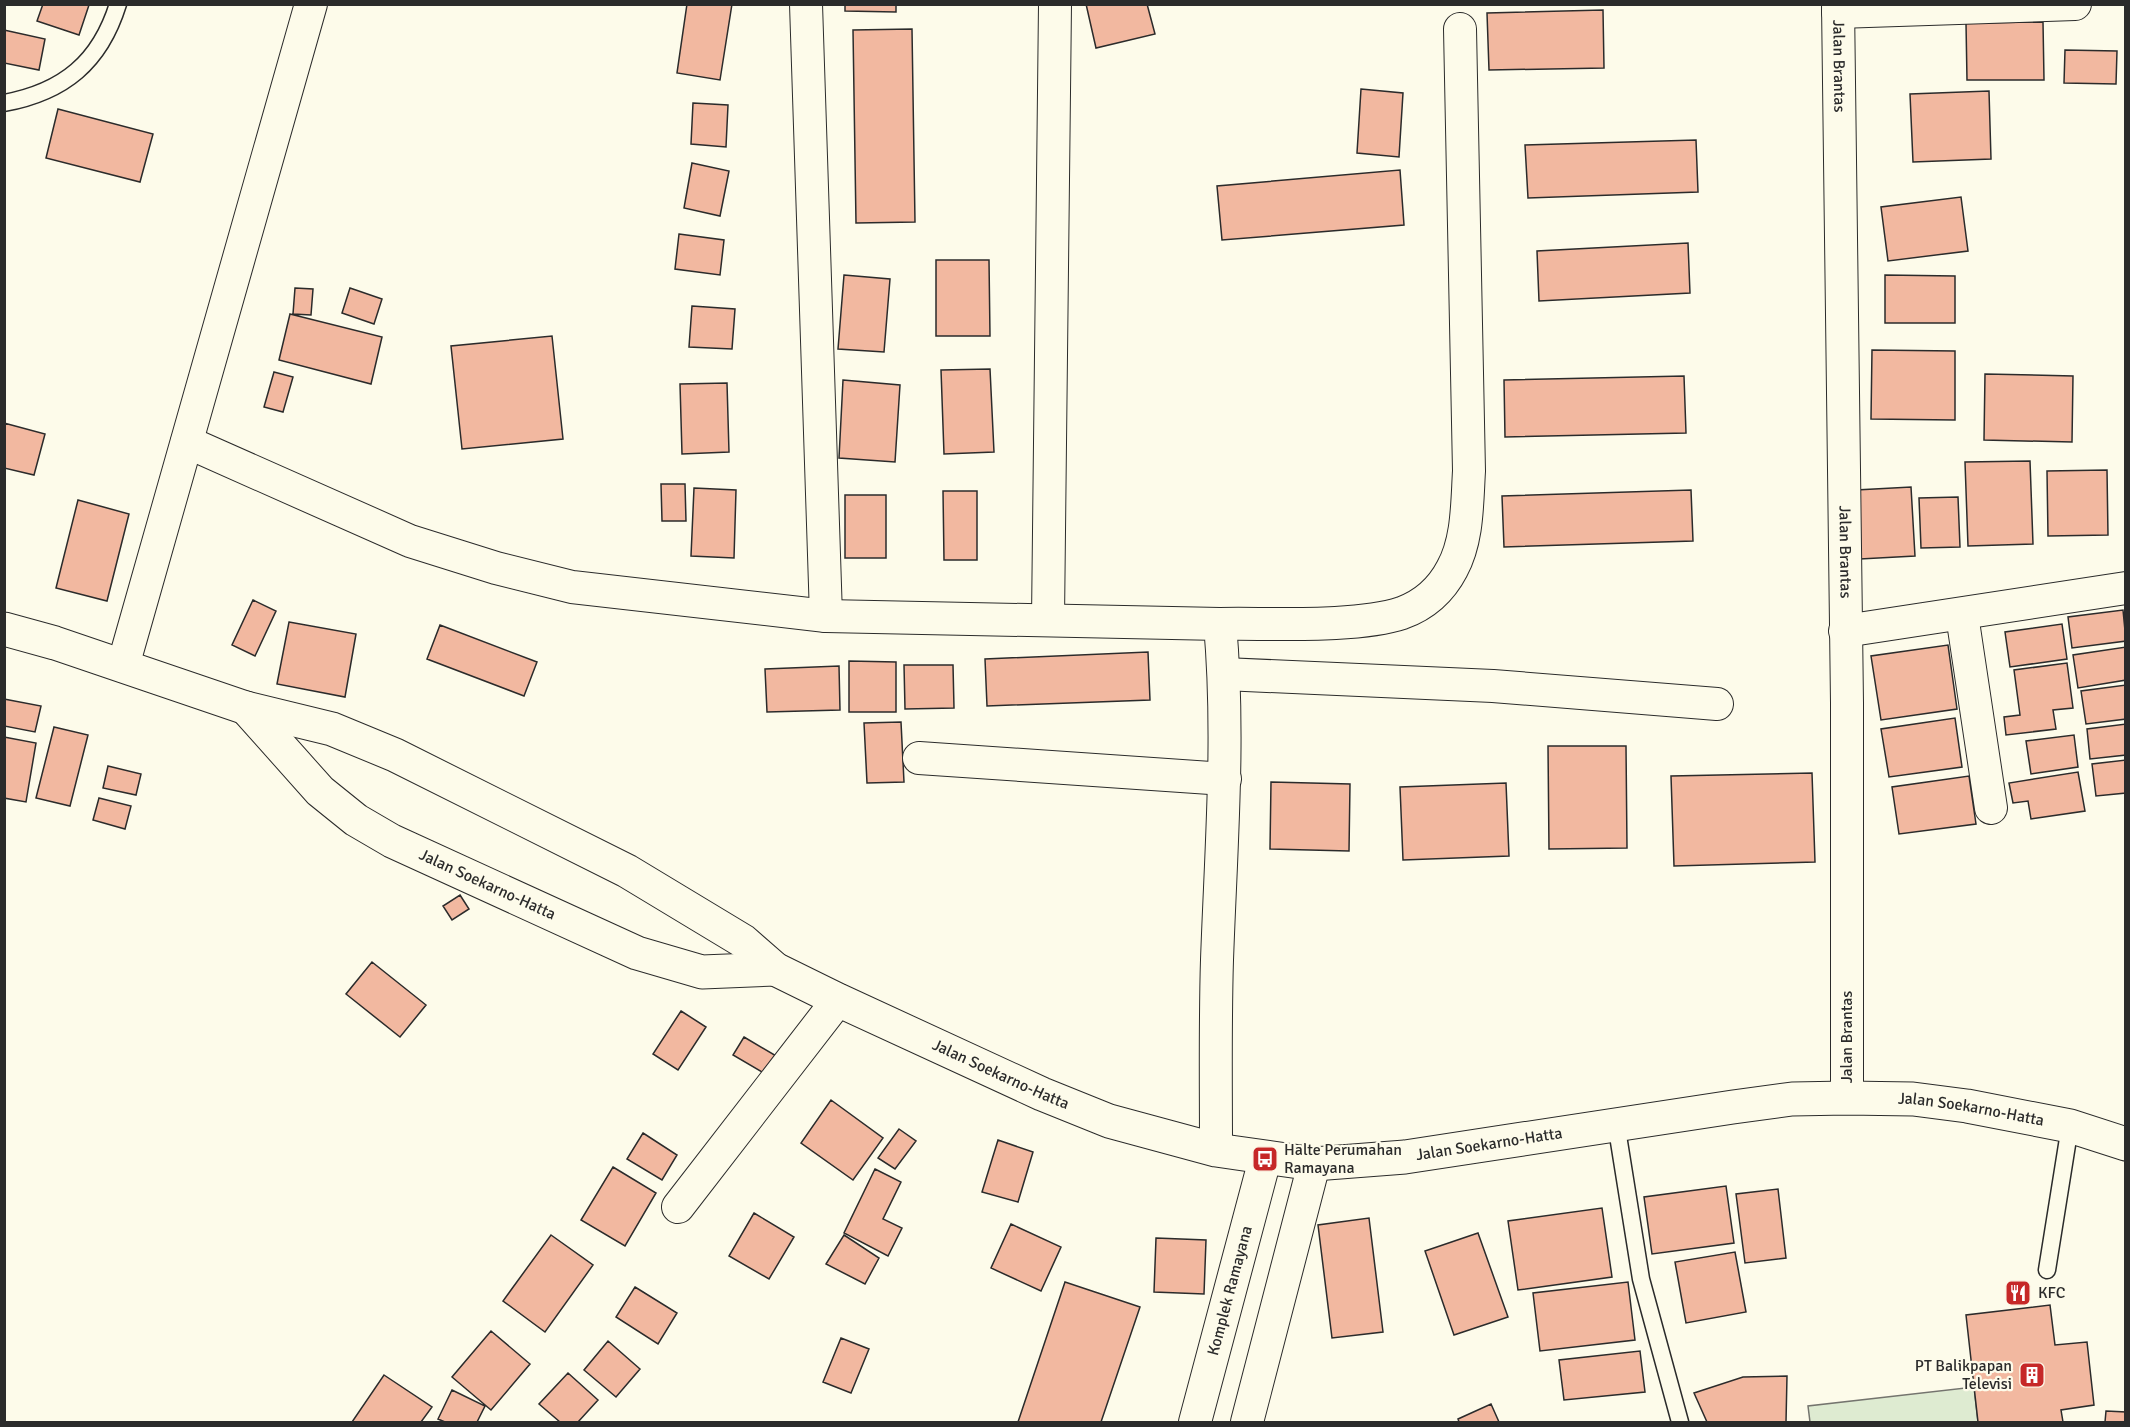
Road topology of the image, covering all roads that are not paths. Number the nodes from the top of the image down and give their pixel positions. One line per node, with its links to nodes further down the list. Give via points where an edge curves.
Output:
1 (118, 4): 8 (lane, via 109,33 80,69 40,94)
2 (311, 4): 9 (street)
3 (806, 4): 12 (street)
4 (1055, 4): 13 (street)
5 (2075, 4): 6 (street)
6 (1838, 8): 16 (street, Jalan Brantas)
7 (1460, 29): 14 (street, via 1469,471 1466,517 1453,568 1433,595 1400,614 1341,621)
8 (4, 103)
9 (187, 442): 12 (street, via 410,541 496,568 572,587); 17 (street)
10 (2126, 588): 11 (street)
11 (1962, 615): 16 (street); 23 (street)
12 (826, 616): 13 (street)
13 (1048, 619): 14 (street)
14 (1220, 624): 18 (street)
15 (4, 629): 17 (highway, Jalan Soekarno-Hatta)
16 (1845, 631): 26 (street, Jalan Brantas)
17 (123, 666): 20 (highway, Jalan Soekarno-Hatta)
18 (1224, 674): 19 (street, via 1493,686); 22 (street)
19 (1717, 704)
20 (246, 708): 24 (highway, Jalan Soekarno-Hatta, via 332,729 395,755 627,871 743,940); 24 (highway, Jalan Soekarno-Hatta, via 320,791 356,820 392,841 626,948 670,964 702,972)
21 (919, 758): 22 (street)
22 (1225, 779): 30 (street, via 1217,961)
23 (1991, 808)
24 (776, 969): 25 (highway, Jalan Soekarno-Hatta)
25 (838, 1000): 30 (highway, Jalan Soekarno-Hatta, via 1109,1121); 33 (street)
26 (1847, 1098): 27 (highway, Jalan Soekarno-Hatta, via 1792,1099); 28 (highway, Jalan Soekarno-Hatta, via 1956,1104)
27 (1616, 1123): 32 (highway, Jalan Soekarno-Hatta, via 1405,1157); 37 (lane, via 1641,1279)
28 (2070, 1126): 29 (highway, Jalan Soekarno-Hatta); 34 (lane)
29 (2126, 1144)
30 (1216, 1150): 31 (highway, Jalan Soekarno-Hatta)
31 (1265, 1158): 32 (highway, Jalan Soekarno-Hatta); 35 (street, Komplek Ramayana)
32 (1314, 1164): 36 (street)
33 (678, 1207)
34 (2047, 1270)
35 (1196, 1422)
36 (1247, 1422)
37 (1680, 1422)

